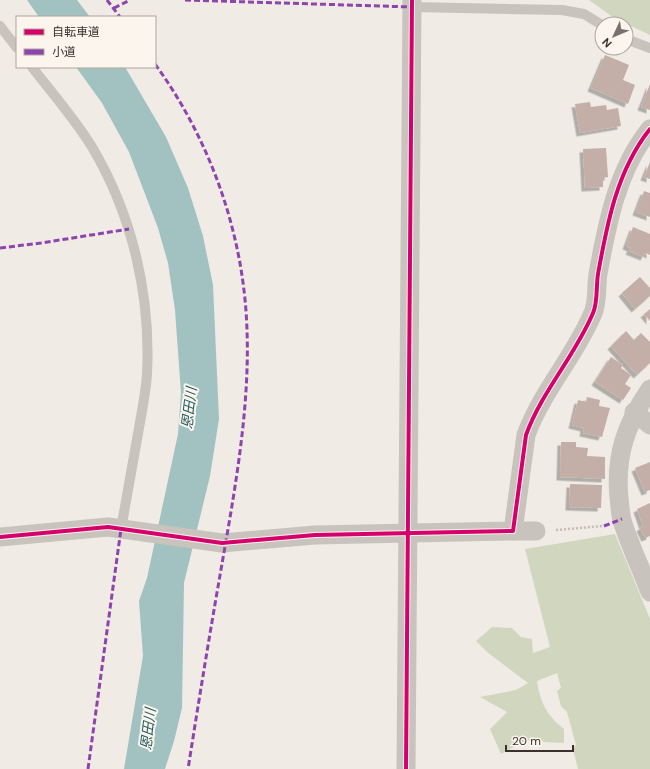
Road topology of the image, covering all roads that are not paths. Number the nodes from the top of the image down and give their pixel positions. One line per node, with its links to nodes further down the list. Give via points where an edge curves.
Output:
1 (412, 3): 2 (lane, via 562,10 584,14); 15 (street)
2 (594, 20)
3 (0, 26): 5 (lane)
4 (634, 42): 6 (lane)
5 (16, 47)
6 (650, 48)
7 (33, 68): 12 (lane, via 92,147 110,182 129,229 141,278 147,331 147,374)
8 (650, 129): 13 (street, via 640,141 621,181 608,222 596,284 594,310 584,335 546,396 526,435)
9 (650, 389): 10 (street)
10 (634, 412): 11 (street); 17 (street, via 620,455 618,481 622,519)
11 (650, 425)
12 (124, 529): 15 (street, via 222,543 315,535); 16 (street, via 108,527)
13 (513, 531): 14 (street); 15 (street)
14 (536, 531)
15 (407, 535): 18 (street)
16 (0, 536)
17 (650, 592)
18 (406, 769)

